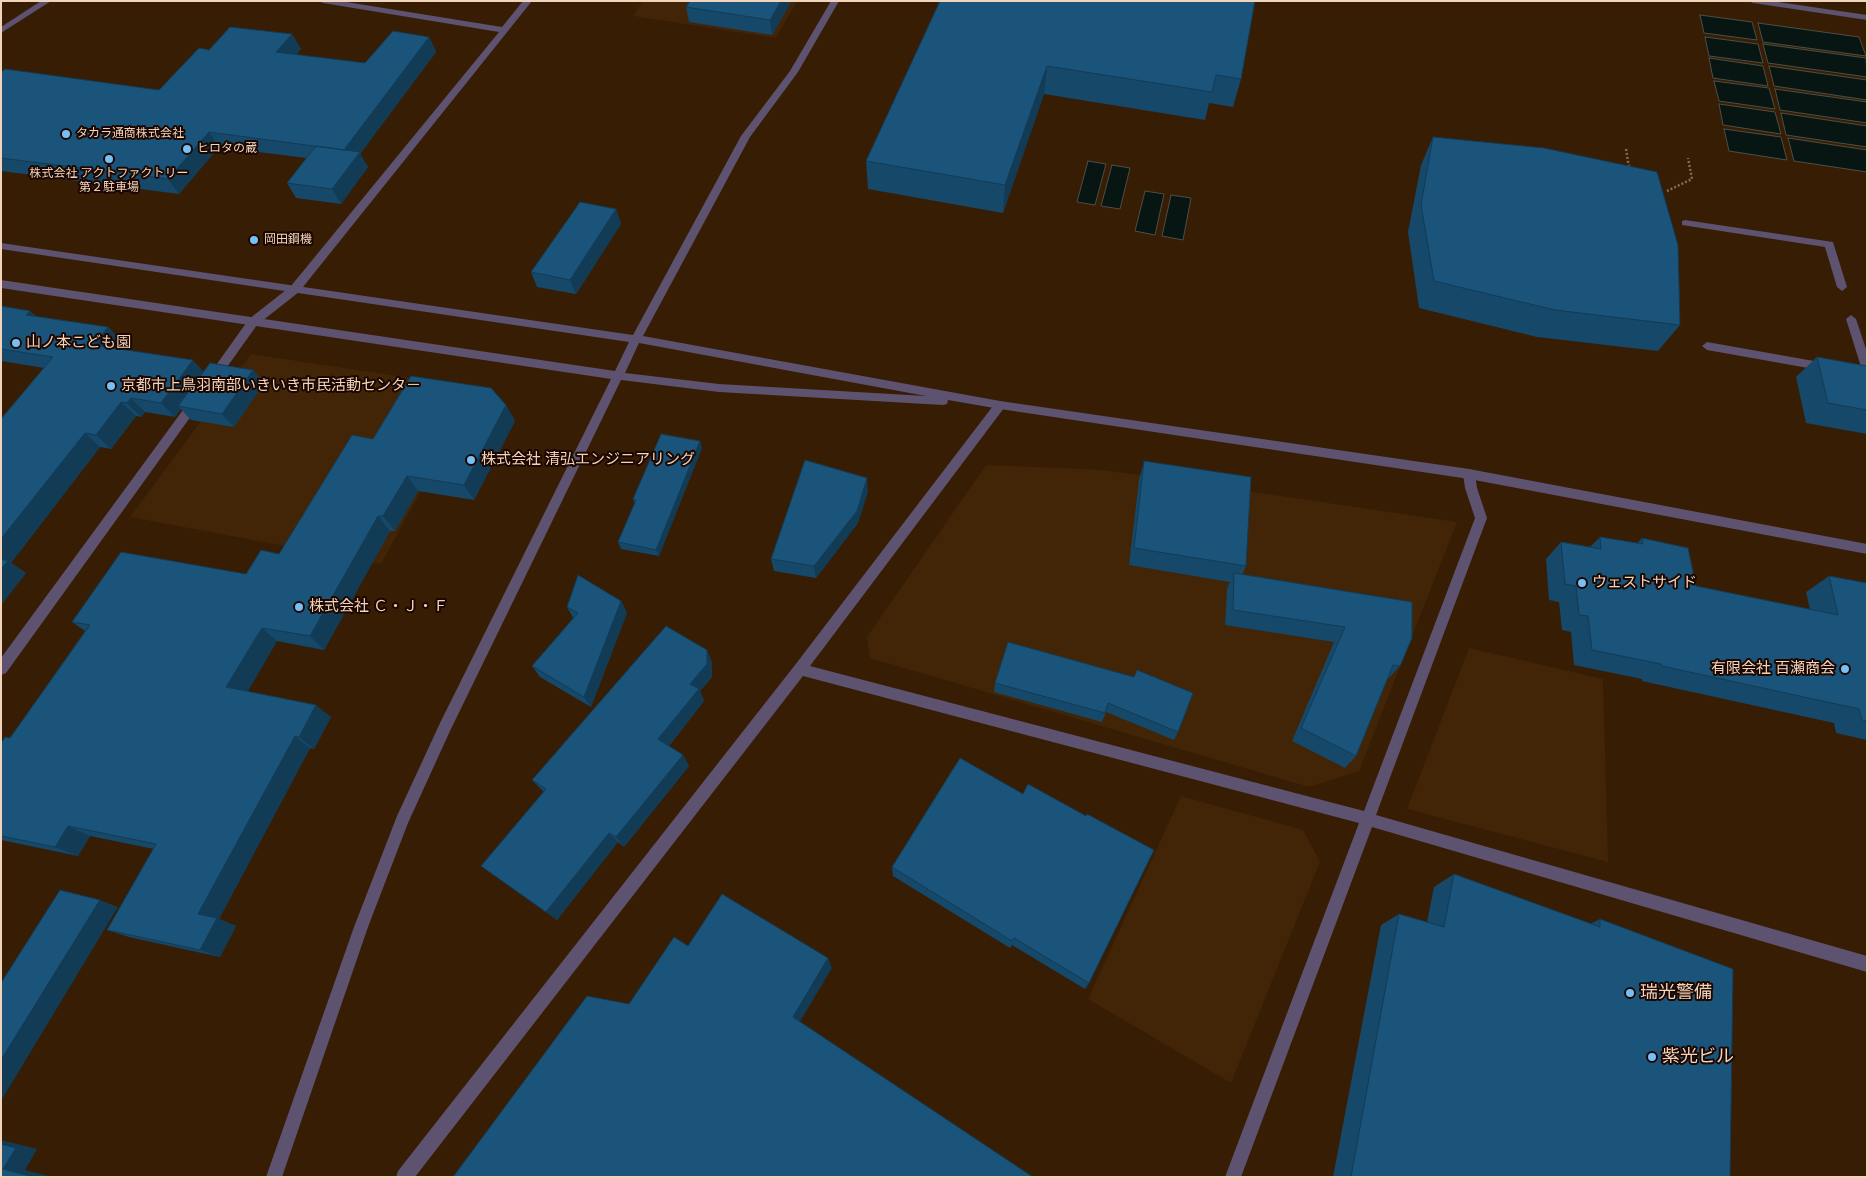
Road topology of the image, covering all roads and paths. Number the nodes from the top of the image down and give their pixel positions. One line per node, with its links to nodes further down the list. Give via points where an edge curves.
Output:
1 (47, 1): 8 (street)
2 (323, 1): 7 (street)
3 (528, 1): 7 (street)
4 (835, 1): 20 (street, via 794,72 746,136)
5 (1753, 1): 6 (street)
6 (1867, 18)
7 (505, 30): 17 (street)
8 (1, 31)
9 (1626, 149): 11 (path)
10 (1688, 158): 12 (path, via 1692,178)
11 (1629, 169)
12 (1667, 191)
13 (1685, 223): 16 (street, via 1829,244)
14 (1, 246): 17 (street)
15 (1, 284): 19 (street)
16 (1842, 287)
17 (295, 289): 19 (street); 20 (street)
18 (1852, 320): 23 (street)
19 (253, 322): 24 (street); 28 (street)
20 (636, 339): 24 (street); 25 (street)
21 (1707, 346): 22 (street)
22 (1838, 369)
23 (1864, 372)
24 (618, 376): 25 (street, via 719,388); 32 (street, via 402,820)
25 (1000, 405): 26 (street); 29 (street)
26 (1469, 474): 27 (street); 30 (street, via 1481,518)
27 (1867, 548)
28 (1, 669)
29 (800, 669): 30 (street); 33 (street)
30 (1368, 820): 31 (street); 34 (street)
31 (1867, 964)
32 (274, 1177)
33 (404, 1177)
34 (1233, 1177)

